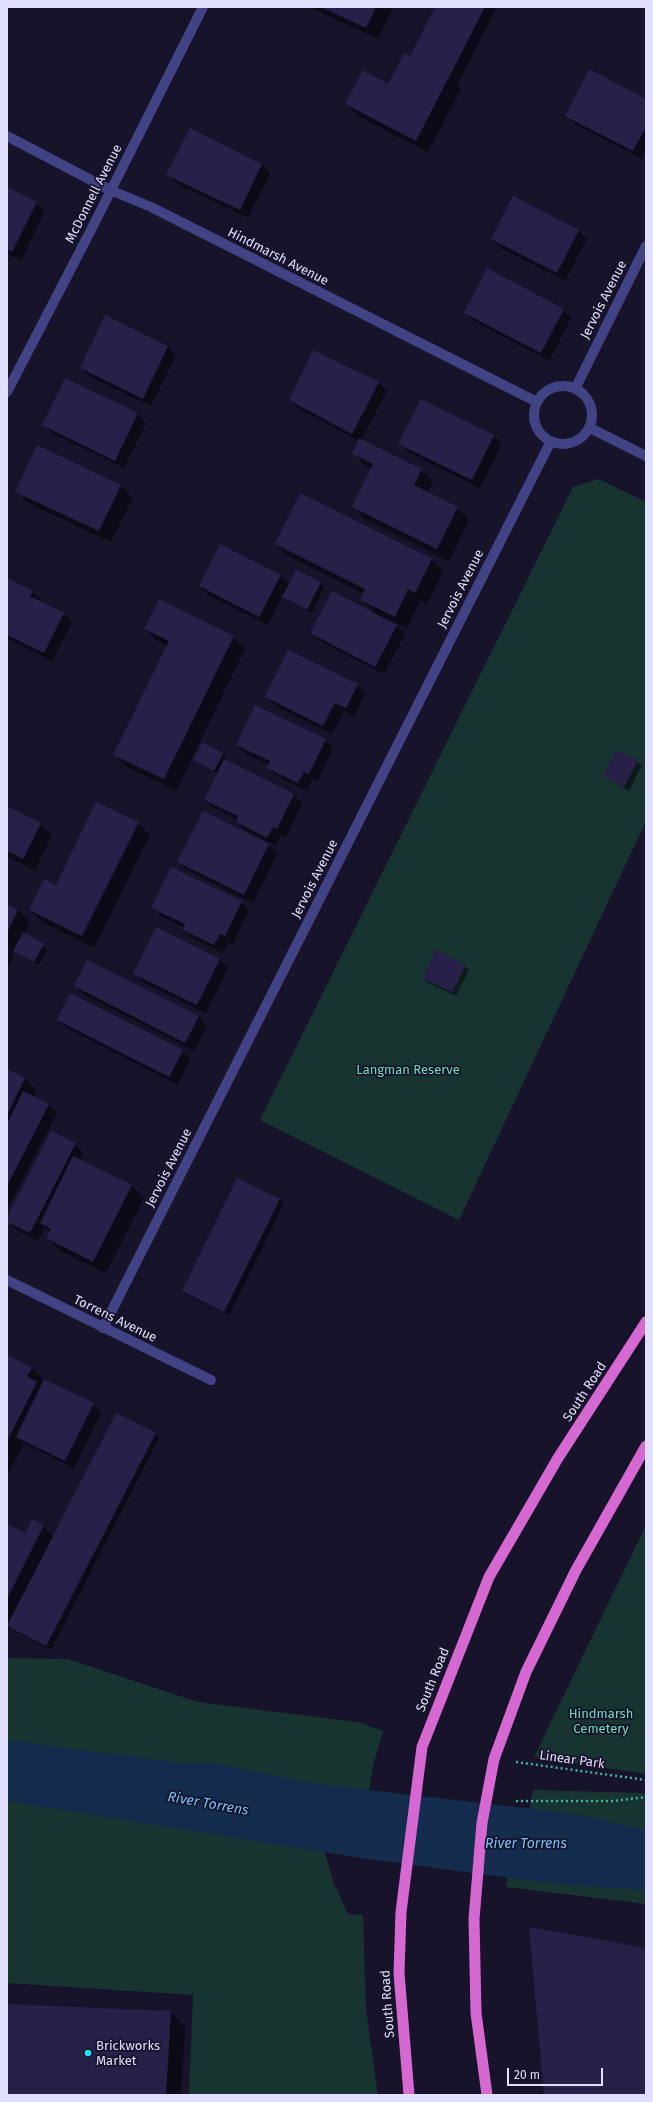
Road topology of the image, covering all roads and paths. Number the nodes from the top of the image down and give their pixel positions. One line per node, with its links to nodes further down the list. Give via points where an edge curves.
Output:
1 (203, 7): 3 (street, McDonnell Avenue)
2 (7, 136): 3 (street, Hindmarsh Avenue)
3 (110, 190): 6 (street, McDonnell Avenue); 7 (street, Hindmarsh Avenue, via 151,207)
4 (646, 246): 5 (street, Jervois Avenue)
5 (576, 389): 7 (street, via 567,386 554,388 542,394); 8 (street, via 584,393 589,401 592,410)
6 (7, 392)
7 (537, 402): 9 (street, via 534,412 535,424 541,434)
8 (590, 428): 9 (street, via 577,441 559,444); 10 (street)
9 (550, 441): 13 (street, Jervois Avenue)
10 (646, 456)
11 (7, 1280): 13 (street, Torrens Avenue)
12 (646, 1322): 20 (highway, South Road, via 558,1458 489,1577 422,1747 401,1912 399,1972)
13 (103, 1328): 14 (street, Torrens Avenue)
14 (211, 1380)
15 (646, 1446): 16 (highway, via 576,1570 526,1672)
16 (494, 1758): 17 (path, Linear Park); 21 (highway, via 482,1823 474,1901 476,2013)
17 (646, 1780)
18 (646, 1797): 19 (path, via 613,1801)
19 (516, 1801)
20 (408, 2095)
21 (487, 2095)

